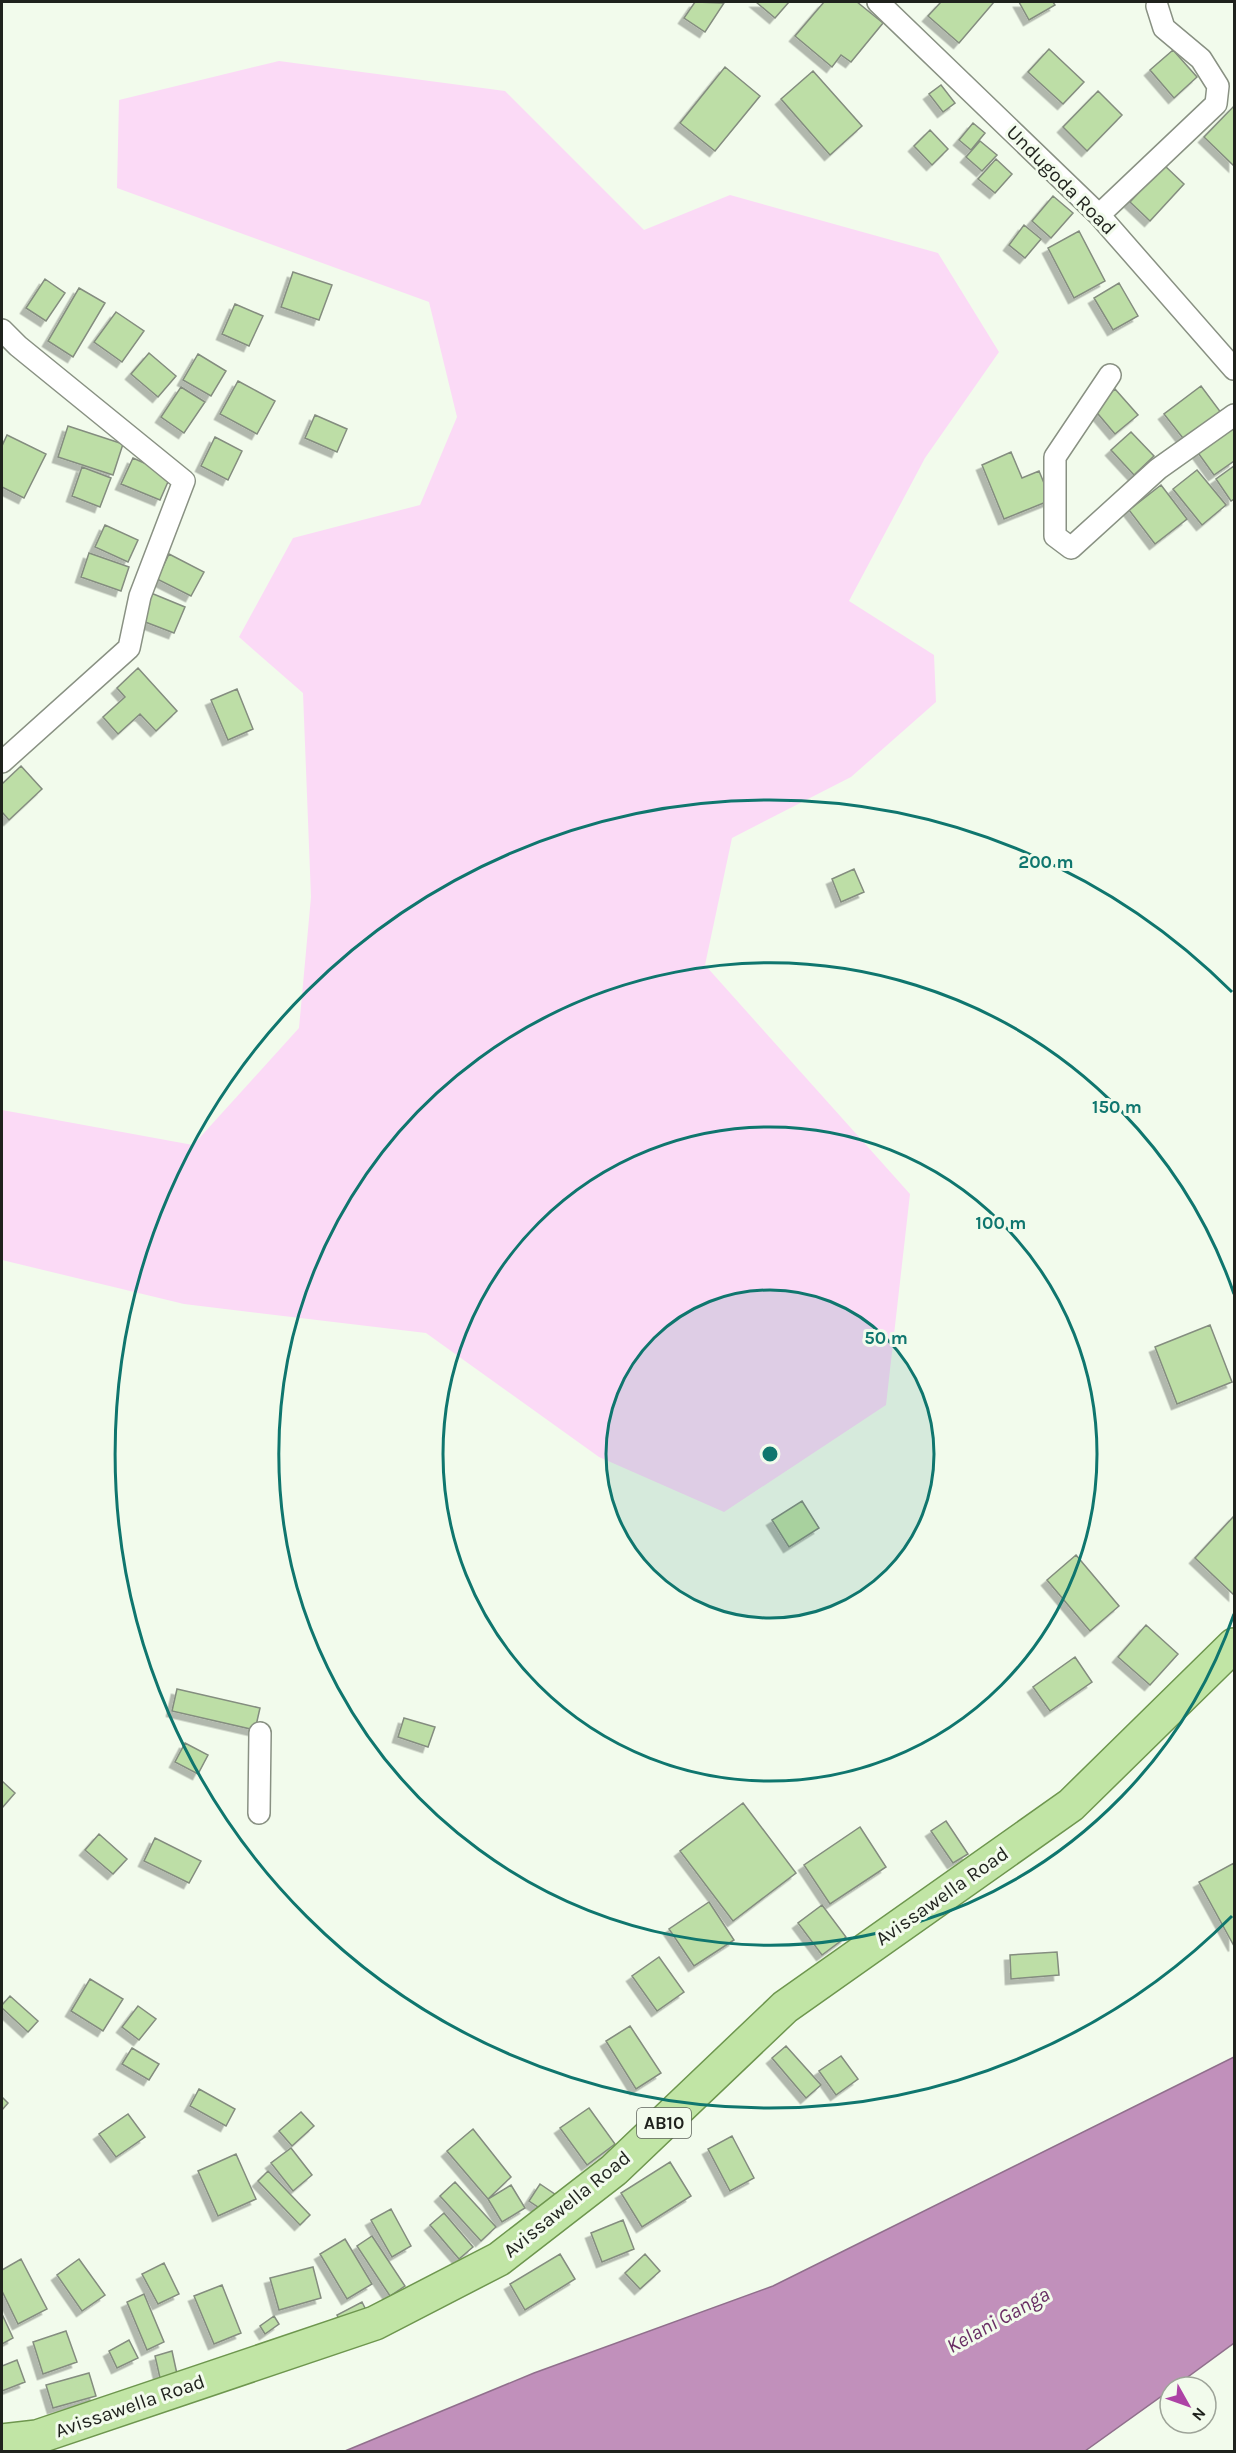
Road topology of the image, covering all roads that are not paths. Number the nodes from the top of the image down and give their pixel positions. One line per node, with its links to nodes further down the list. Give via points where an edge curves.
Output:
1 (878, 2): 3 (street, Undugoda Road)
2 (1157, 6): 3 (street, via 1164,28 1201,59 1218,86 1216,104)
3 (1098, 215): 5 (street, Undugoda Road)
4 (2, 330): 8 (street, via 184,481 140,596 129,648)
5 (1234, 369)
6 (1110, 375): 7 (street, via 1055,457 1055,536 1071,548 1158,469)
7 (1234, 415)
8 (2, 762)
9 (1234, 1645): 12 (main road, Avissawella Road / AB10, via 1071,1805 785,2007 614,2170 499,2259 375,2323 38,2437)
10 (260, 1733): 11 (street)
11 (259, 1812)
12 (2, 2441)

